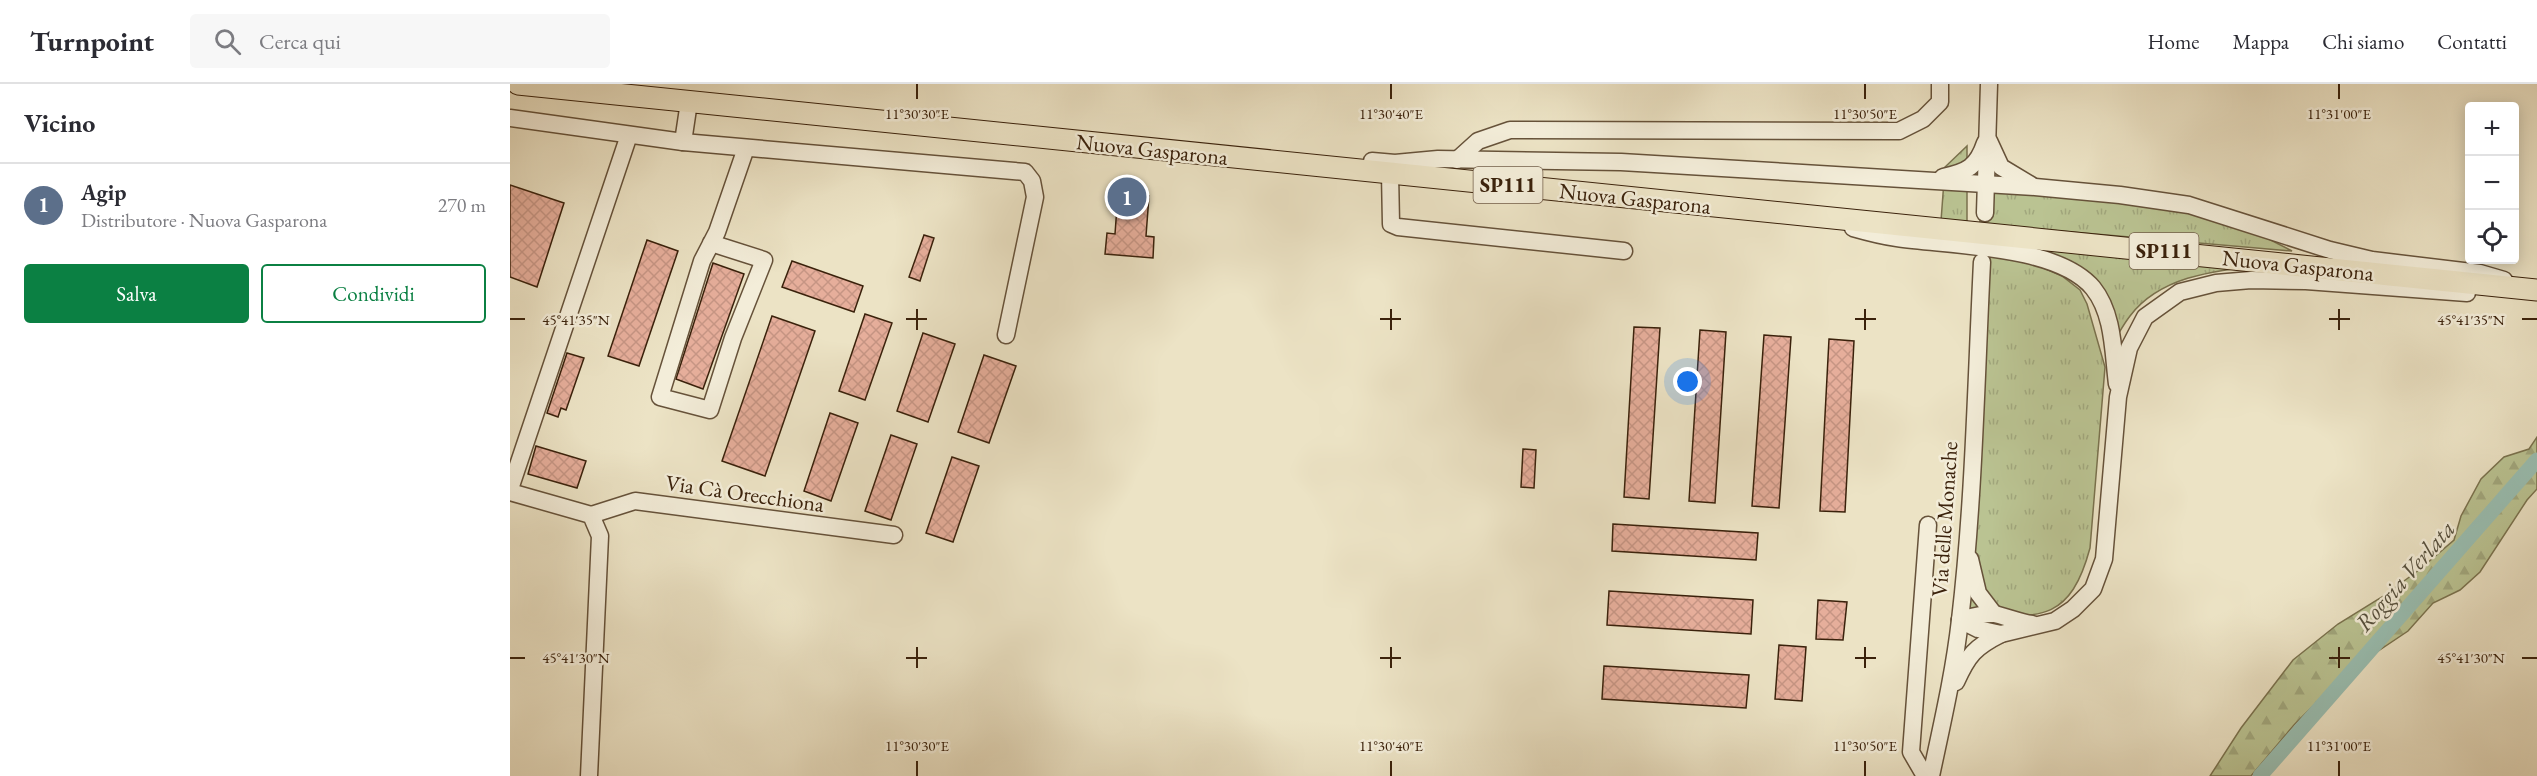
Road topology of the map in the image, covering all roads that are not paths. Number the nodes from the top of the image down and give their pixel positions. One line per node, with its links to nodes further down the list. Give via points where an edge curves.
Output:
1 (518, 84): 4 (main road, Nuova Gasparona / SP111)
2 (1940, 84): 11 (street, via 1940,102 1923,119 1899,131 1510,130 1478,141)
3 (1989, 84): 7 (street)
4 (689, 102): 8 (street); 10 (main road, Nuova Gasparona / SP111)
5 (510, 118): 6 (street)
6 (629, 135): 8 (street); 24 (street)
7 (1987, 137): 13 (street, via 1979,161 1960,173); 14 (street); 15 (street, via 2001,166)
8 (683, 142): 9 (street)
9 (746, 148): 18 (street); 22 (street, via 1025,172 1032,181 1035,198)
10 (1227, 157): 11 (street, via 1293,154 1395,163); 12 (main road, Nuova Gasparona / SP111)
11 (1457, 160): 13 (street, via 1621,162)
12 (1390, 173): 17 (main road, Nuova Gasparona / SP111); 19 (street, via 1391,224 1398,227)
13 (1926, 180): 14 (street)
14 (1987, 185): 15 (street); 16 (street)
15 (2035, 187): 21 (street, via 2189,205 2330,250 2372,260 2480,273)
16 (1986, 213)
17 (1790, 214): 21 (main road, Nuova Gasparona / SP111); 23 (street, via 1895,238 2034,256 2069,268 2093,288 2109,321)
18 (711, 243): 18 (street, via 680,327 660,397 710,410 764,260)
19 (1624, 251)
20 (1982, 262): 28 (street, Via delle Monache)
21 (2537, 290): 23 (street, via 2478,293 2306,281 2216,283 2181,292 2145,317 2129,348)
22 (1006, 335)
23 (2118, 397): 31 (street, via 2104,559 2093,589 2079,603 2055,621)
24 (510, 490): 25 (street)
25 (591, 515): 27 (street, Via Cà Orecchiona, via 635,501); 34 (street, via 600,536)
26 (1928, 525): 35 (street, via 1911,752)
27 (894, 535)
28 (1966, 546): 29 (street, via 1978,593); 30 (street, Via delle Monache)
29 (1994, 614): 30 (street); 31 (street)
30 (1960, 620): 32 (street); 33 (street, Via delle Monache)
31 (2038, 625): 32 (street)
32 (2001, 634): 33 (street, via 1980,645 1965,661)
33 (1947, 705): 36 (street, Via delle Monache)
34 (589, 776)
35 (1925, 776)
36 (1931, 776)

